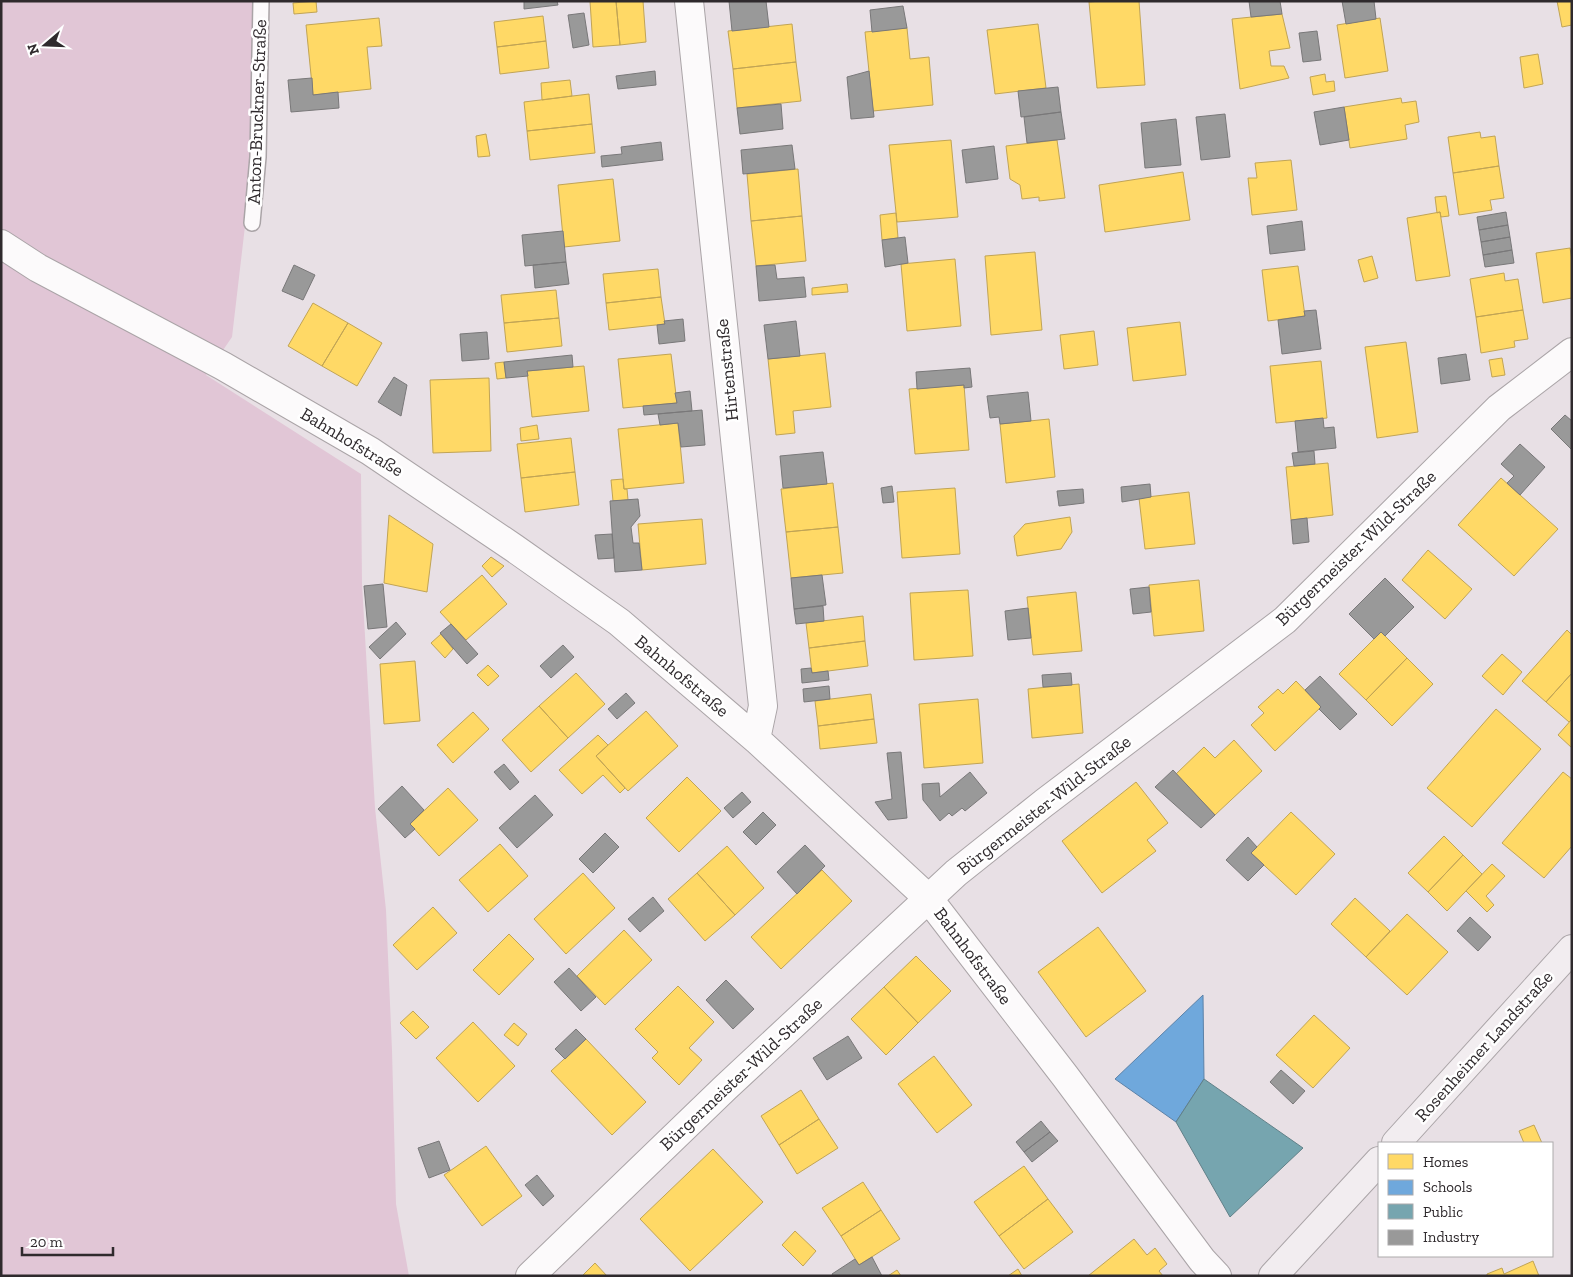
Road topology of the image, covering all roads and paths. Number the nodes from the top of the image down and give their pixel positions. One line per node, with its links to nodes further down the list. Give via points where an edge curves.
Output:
1 (261, 1): 3 (lane, Anton-Bruckner-Straße, via 258,158)
2 (689, 1): 6 (street, Hirtenstraße, via 763,706)
3 (252, 223)
4 (1, 244): 6 (street, Bahnhofstraße, via 38,268 224,366 370,451 619,622)
5 (1572, 352): 7 (street, Bürgermeister-Wild-Straße, via 1498,408 1285,620 1037,809)
6 (756, 739): 7 (street, Bahnhofstraße)
7 (928, 898): 11 (street, Bürgermeister-Wild-Straße); 12 (street, Bahnhofstraße)
8 (1572, 949): 9 (main road, Rosenheimer Landstraße)
9 (1397, 1142)
10 (1378, 1162): 13 (main road)
11 (530, 1276)
12 (1217, 1276)
13 (1273, 1276)

